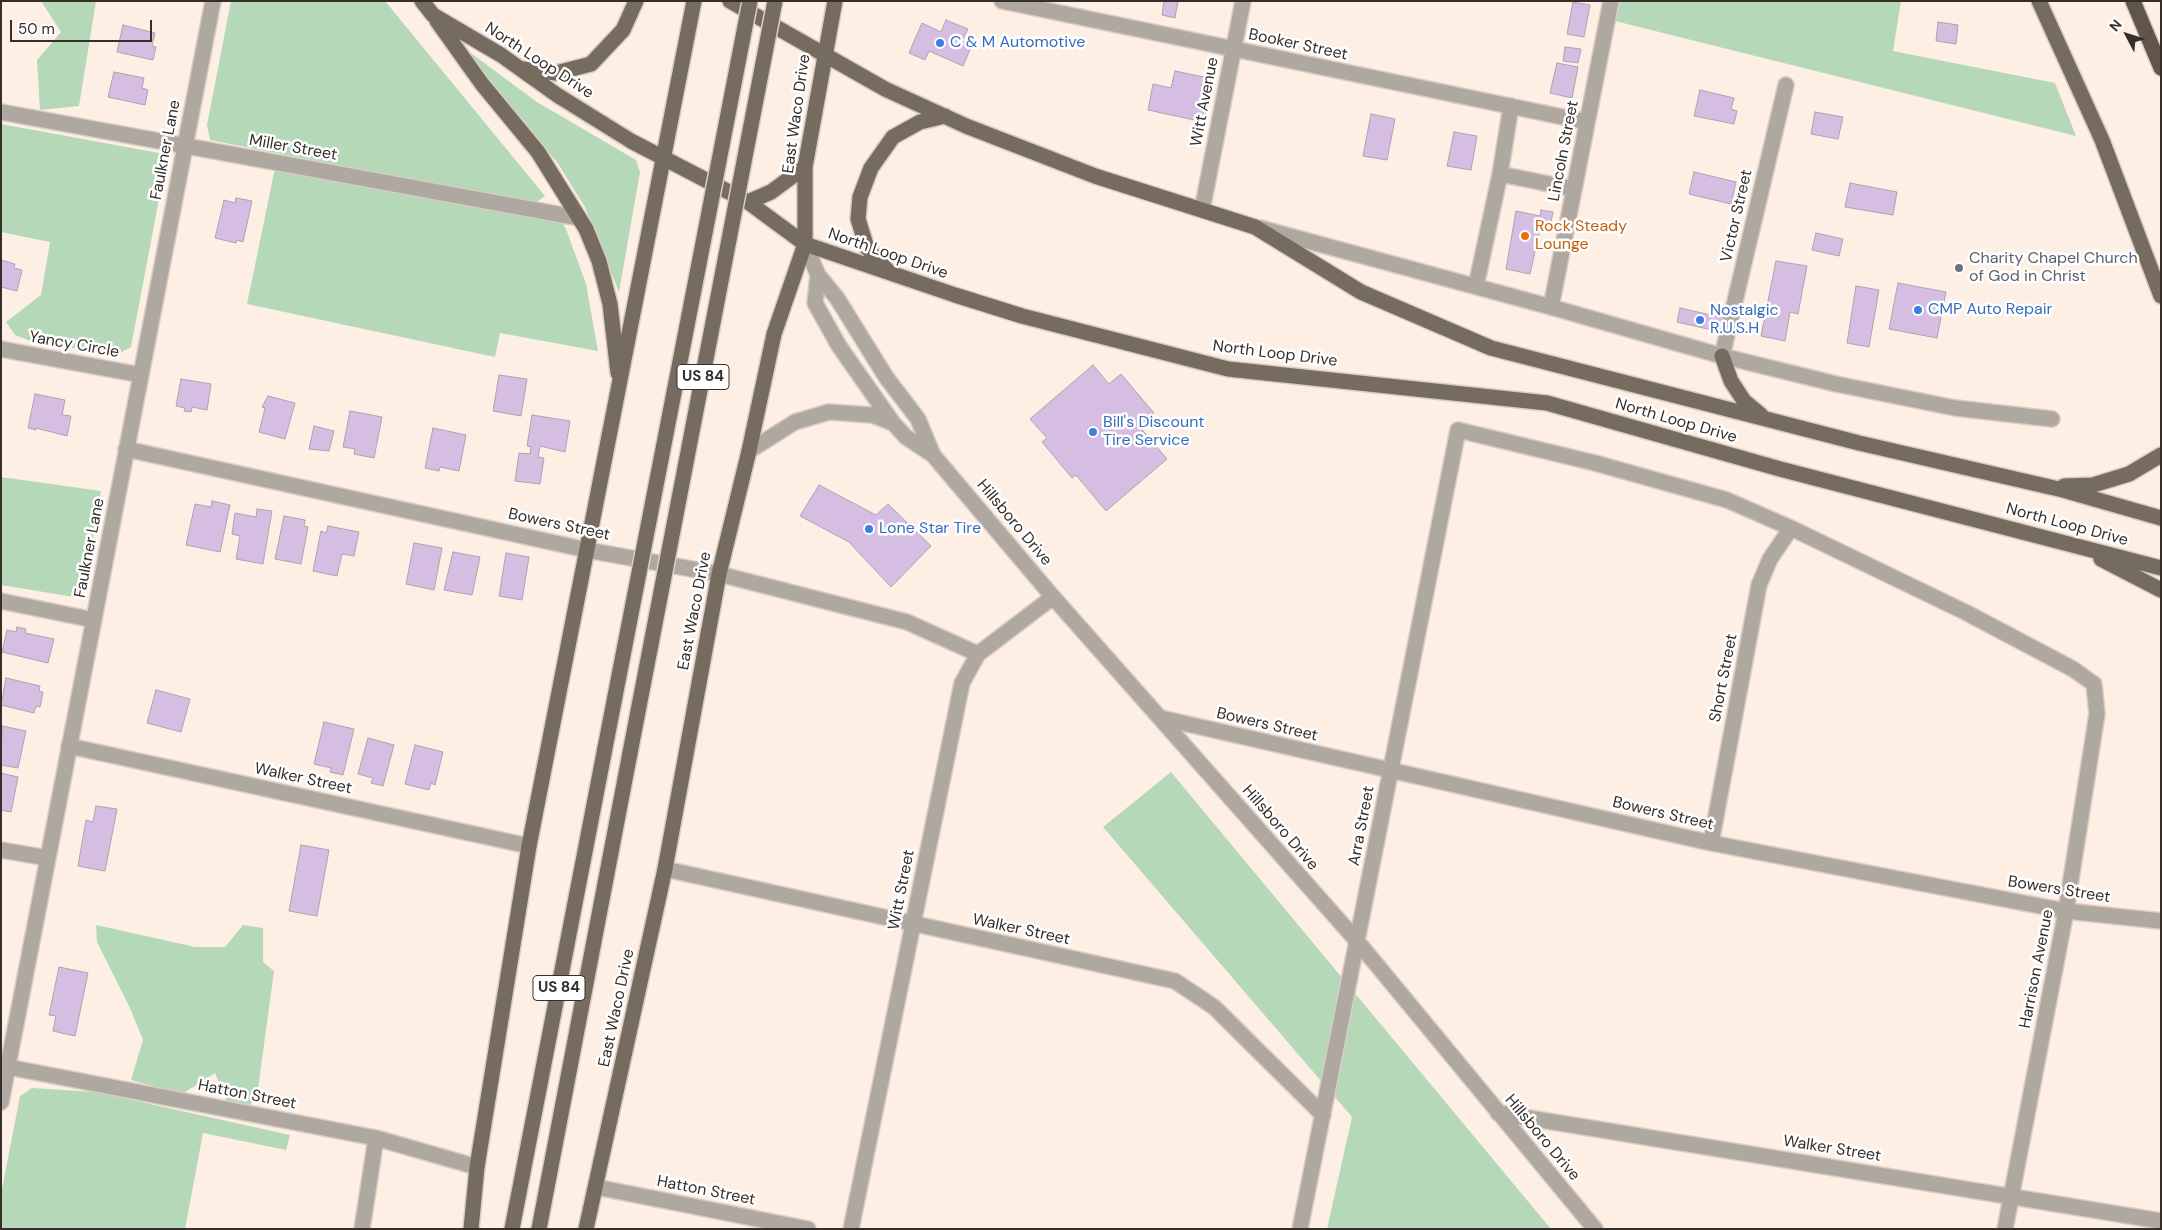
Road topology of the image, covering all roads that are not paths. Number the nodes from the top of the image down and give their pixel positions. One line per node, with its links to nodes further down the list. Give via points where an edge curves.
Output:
1 (212, 1): 24 (street, Faulkner Lane)
2 (422, 1): 14 (main road, North Loop Drive)
3 (636, 1): 18 (main road, via 623,30 592,64 556,73)
4 (694, 1): 25 (main road)
5 (730, 1): 16 (main road, North Loop Drive)
6 (750, 1): 85 (main road, US 84, bridge)
7 (776, 1): 86 (main road, US 84, bridge)
8 (835, 1): 16 (main road, East Waco Drive)
9 (1002, 1): 15 (street, Booker Street)
10 (1243, 1): 15 (street, Witt Avenue)
11 (1612, 1): 23 (street, Lincoln Street)
12 (2039, 1): 37 (main road, via 2102,140)
13 (2133, 1): 17 (highway)
14 (433, 15): 18 (main road, North Loop Drive); 31 (main road, via 482,84 538,152)
15 (1233, 49): 20 (street, Booker Street); 30 (street, Witt Avenue)
16 (824, 54): 22 (main road, North Loop Drive, via 885,89); 26 (main road, East Waco Drive)
17 (2161, 68)
18 (519, 69): 25 (main road, North Loop Drive, via 631,141)
19 (1786, 84): 40 (street, Victor Street)
20 (1510, 106): 23 (street, Booker Street); 27 (street)
21 (1, 112): 24 (street, Miller Street)
22 (945, 116): 30 (main road, North Loop Drive, via 1078,170); 34 (main road, via 920,122 893,137 871,168 860,197 858,219 867,248)
23 (1587, 122): 28 (street, Lincoln Street)
24 (185, 146): 31 (street, Miller Street); 41 (street, Faulkner Lane)
25 (664, 158): 29 (main road, North Loop Drive); 42 (main road)
26 (805, 167): 29 (main road, via 771,192); 33 (main road, East Waco Drive)
27 (1500, 174): 28 (street); 36 (street)
28 (1574, 189): 38 (street, Lincoln Street)
29 (748, 202): 33 (main road, North Loop Drive)
30 (1202, 210): 32 (main road, North Loop Drive)
31 (579, 218): 42 (main road, via 598,261 610,304)
32 (1255, 227): 36 (street, North Loop Drive); 43 (main road, North Loop Drive, via 1361,292 1491,348)
33 (805, 244): 34 (main road, North Loop Drive); 35 (street, Hillsboro Drive); 47 (main road, East Waco Drive, via 774,334)
34 (891, 274): 53 (main road, North Loop Drive, via 1022,316 1228,369 1547,402 1780,469)
35 (818, 275): 45 (street, Hillsboro Drive, via 815,303 839,346); 48 (street, Hillsboro Drive, via 918,419)
36 (1476, 286): 38 (street, North Loop Drive)
37 (2161, 296)
38 (1551, 307): 40 (street, North Loop Drive)
39 (1, 349): 41 (street, Yancy Circle)
40 (1722, 356): 43 (main road, via 1731,381 1744,401); 44 (street, North Loop Drive, via 1954,408)
41 (141, 374): 46 (street, Faulkner Lane)
42 (620, 388): 54 (main road)
43 (1766, 419): 50 (main road, North Loop Drive)
44 (2052, 419)
45 (893, 423): 47 (street, via 872,415 829,412 795,422); 48 (street, Hillsboro Drive)
46 (126, 449): 54 (street, Bowers Street); 60 (street, Faulkner Lane)
47 (749, 451): 56 (main road, East Waco Drive)
48 (933, 455): 58 (street, Hillsboro Drive)
49 (2161, 455): 50 (main road, via 2129,474 2102,482)
50 (2050, 487): 51 (main road, North Loop Drive)
51 (2161, 518)
52 (1791, 528): 64 (street, Arra Street, via 1727,500 1595,463 1458,430); 65 (street, Short Street, via 1770,559 1759,586); 70 (street, Harrison Avenue, via 1973,617 2073,669 2094,684 2096,714)
53 (2075, 546): 55 (main road, North Loop Drive); 57 (main road)
54 (586, 550): 56 (street, Bowers Street); 66 (main road)
55 (2161, 568)
56 (719, 574): 61 (street, Bowers Street, via 907,622); 69 (main road, East Waco Drive)
57 (2161, 590)
58 (1053, 597): 61 (street, Witt Street); 62 (street, Hillsboro Drive)
59 (1, 602): 60 (street)
60 (94, 620): 63 (street, Faulkner Lane)
61 (978, 654): 72 (street, Witt Street, via 962,683)
62 (1161, 718): 64 (street, Bowers Street); 73 (street, Hillsboro Drive)
63 (70, 746): 66 (street, Walker Street); 68 (street, Faulkner Lane)
64 (1391, 771): 65 (street, Bowers Street); 73 (street, Arra Street)
65 (1711, 843): 70 (street, Bowers Street)
66 (529, 846): 79 (main road)
67 (1, 850): 68 (street)
68 (48, 858): 74 (street, Faulkner Lane)
69 (664, 869): 72 (street, Walker Street); 80 (main road, East Waco Drive)
70 (2066, 911): 71 (street, Bowers Street); 81 (street, Harrison Avenue)
71 (2161, 921)
72 (913, 925): 77 (street, Walker Street, via 1175,981 1214,1006); 89 (street, Witt Street)
73 (1357, 941): 76 (street, Hillsboro Drive); 77 (street, Arra Street)
74 (8, 1067): 75 (street, Faulkner Lane); 78 (street, Hatton Street)
75 (1, 1102)
76 (1498, 1113): 81 (street, Walker Street); 91 (street, Hillsboro Drive)
77 (1323, 1115): 90 (street, Arra Street)
78 (376, 1138): 79 (street, Hatton Street); 83 (street)
79 (477, 1167): 84 (main road)
80 (596, 1187): 87 (main road, East Waco Drive); 88 (street, Hatton Street)
81 (2012, 1195): 82 (street, Walker Street); 92 (street, Harrison Avenue)
82 (2161, 1221)
83 (362, 1229)
84 (471, 1229)
85 (512, 1229)
86 (539, 1229)
87 (586, 1229)
88 (808, 1229)
89 (851, 1229)
90 (1300, 1229)
91 (1595, 1229)
92 (2005, 1229)

